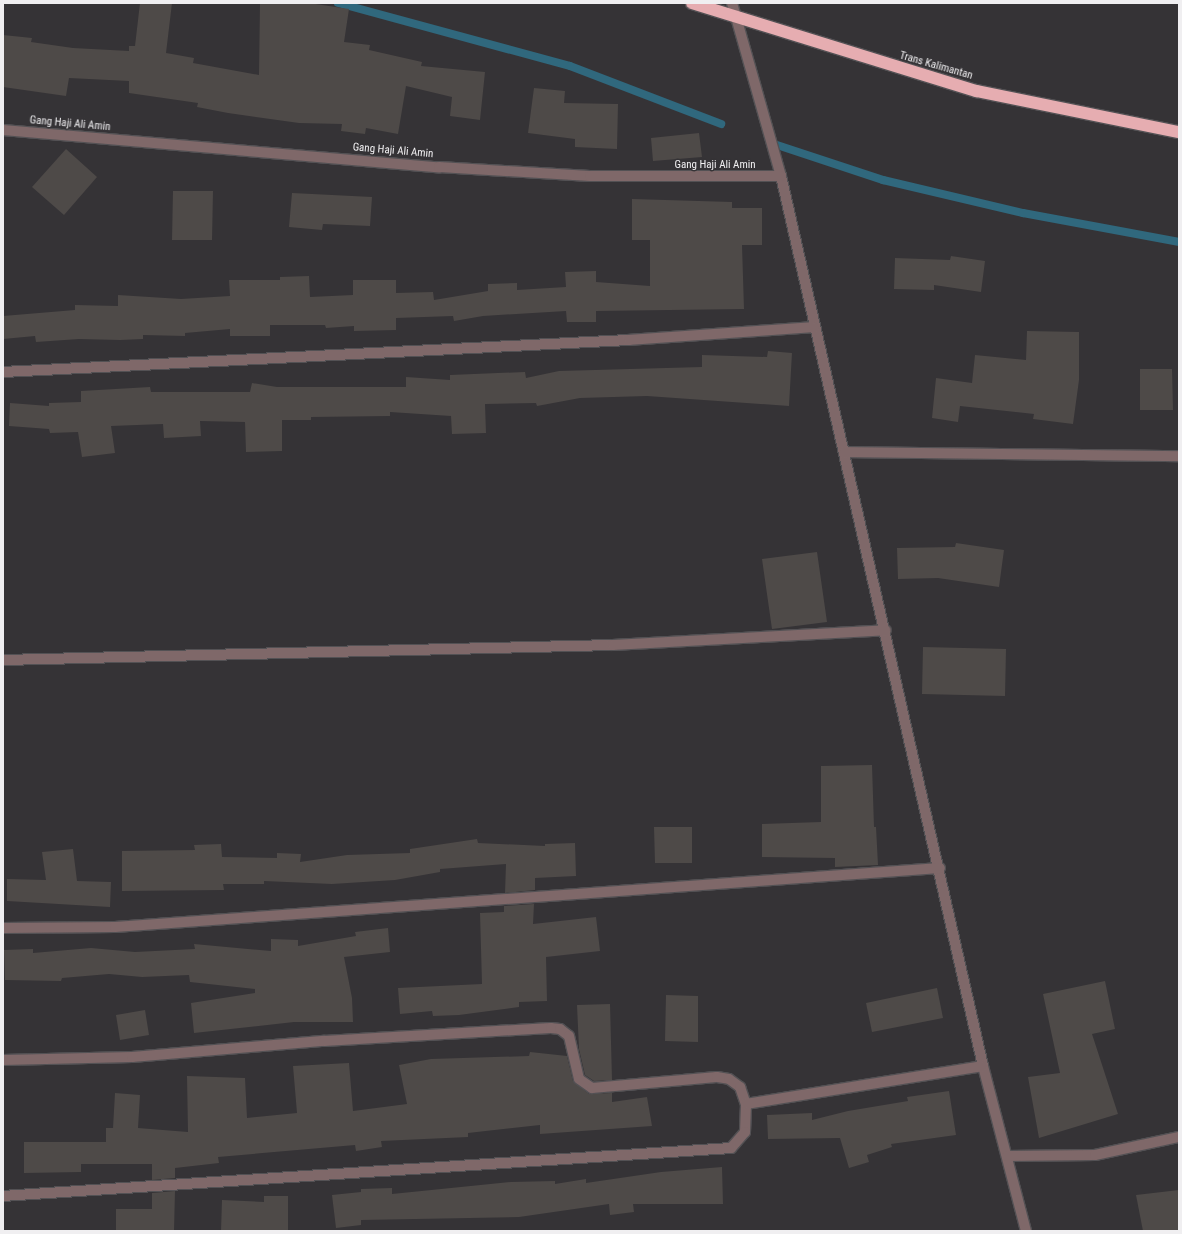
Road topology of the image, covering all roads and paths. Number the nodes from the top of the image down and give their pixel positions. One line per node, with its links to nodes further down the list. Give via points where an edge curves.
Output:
1 (692, 3): 3 (highway, Trans Kalimantan)
2 (732, 3): 3 (street)
3 (737, 19): 5 (highway, Trans Kalimantan, via 977,91); 6 (street, via 763,122)
4 (3, 130): 6 (street, Gang Haji Ali Amin, via 439,167 582,176)
5 (1179, 132)
6 (781, 176): 7 (street)
7 (814, 327): 8 (street, via 606,341); 9 (street)
8 (3, 372)
9 (846, 452): 10 (street); 11 (street)
10 (1179, 456)
11 (886, 630): 12 (street, via 613,645); 13 (street)
12 (3, 660)
13 (940, 868): 14 (street, via 123,926); 16 (street)
14 (3, 928)
15 (3, 1060): 17 (street, via 132,1057 324,1041 551,1028 560,1029 569,1036 579,1080 592,1088 717,1077 729,1079 740,1087)
16 (983, 1066): 17 (street); 19 (street)
17 (746, 1104): 20 (street, via 745,1132 730,1148)
18 (1179, 1137): 19 (street, via 1095,1155)
19 (1007, 1156): 21 (street)
20 (3, 1196)
21 (1026, 1231)

